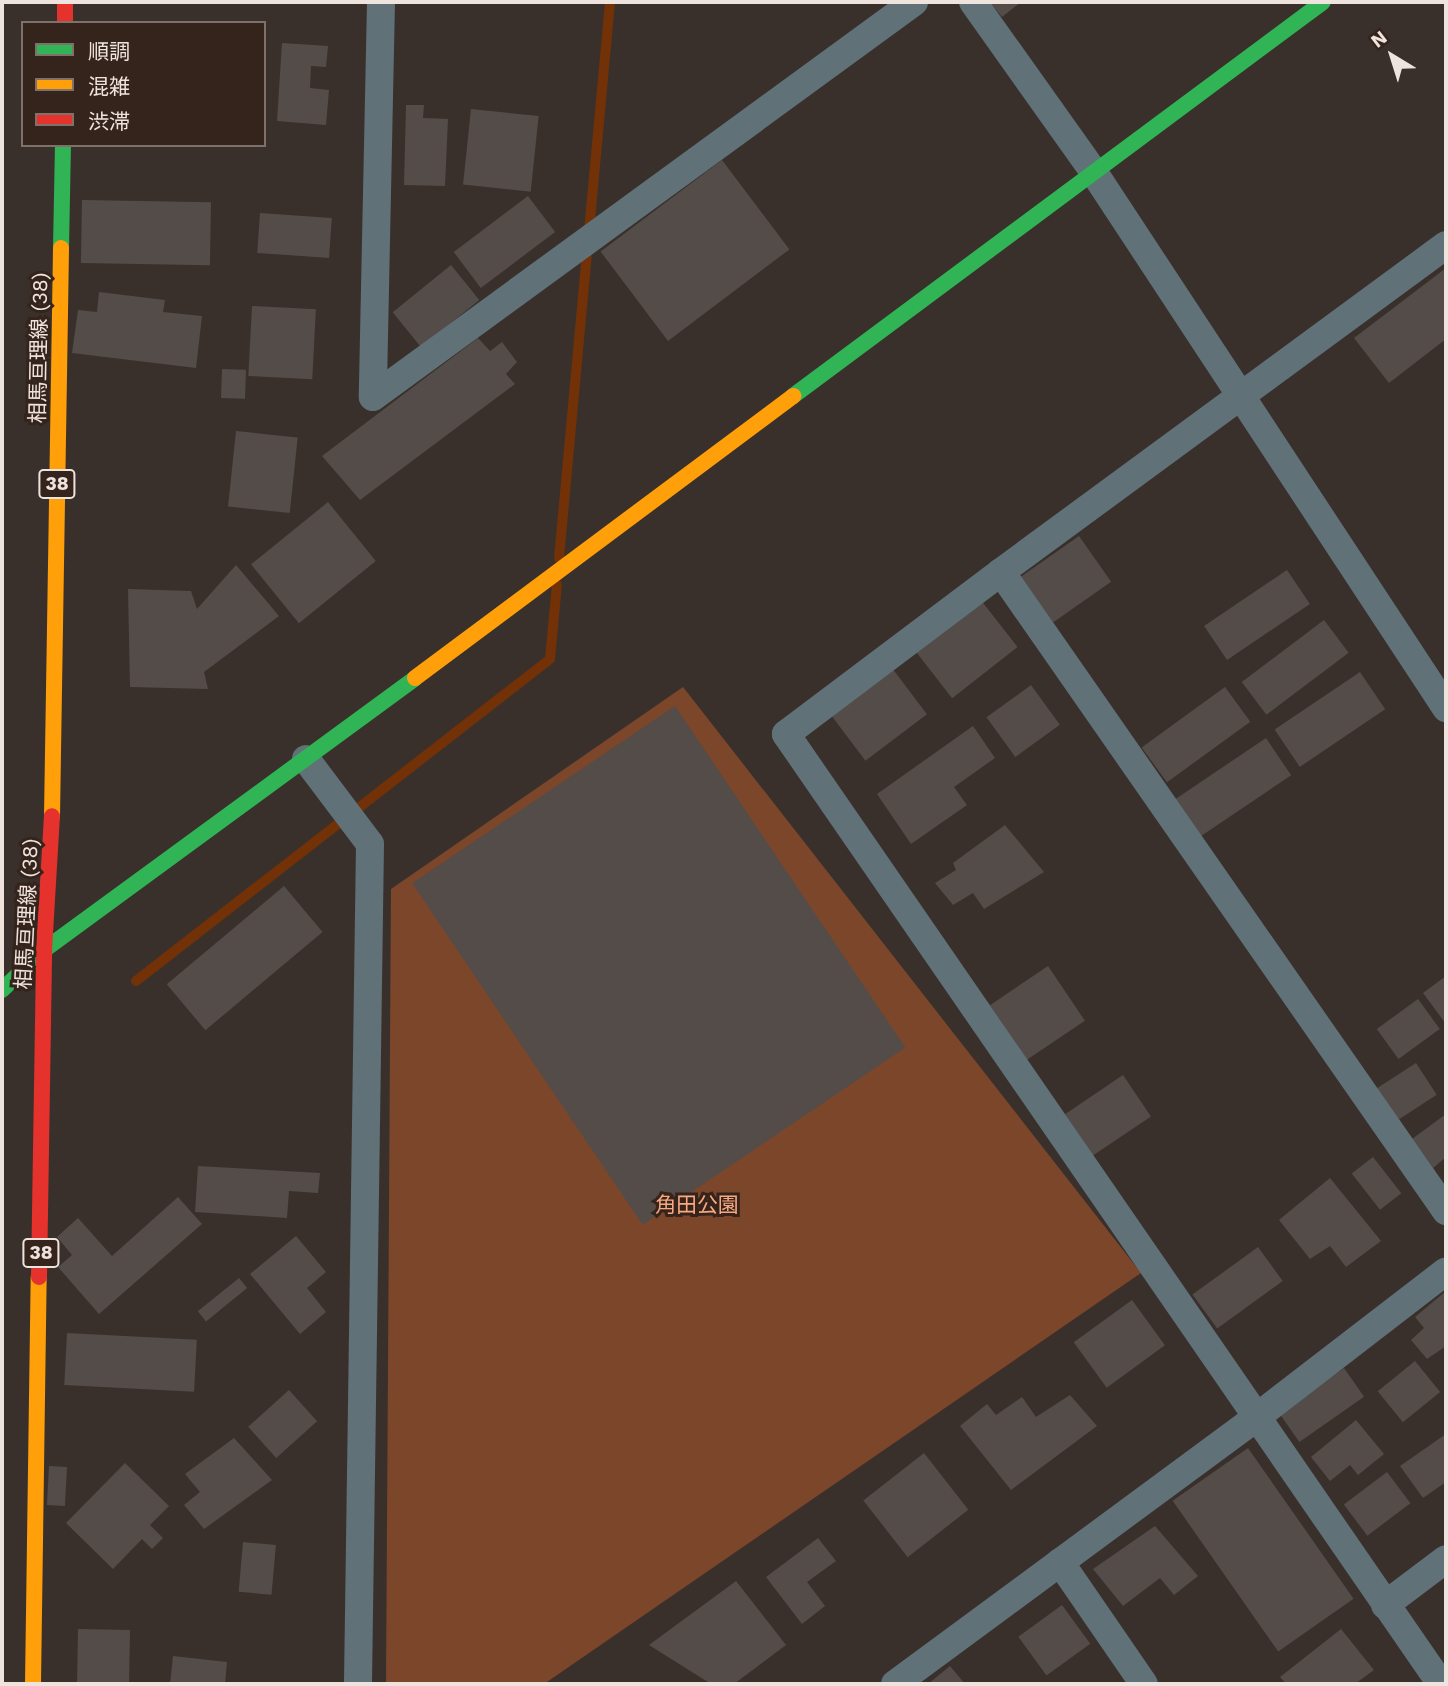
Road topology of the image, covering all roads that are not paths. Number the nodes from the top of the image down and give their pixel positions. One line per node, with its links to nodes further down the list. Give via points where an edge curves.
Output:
1 (65, 2): 6 (street)
2 (382, 2): 3 (street, via 373,397)
3 (914, 2)
4 (973, 2): 8 (street)
5 (1323, 2): 8 (street)
6 (65, 21)
7 (63, 147): 14 (street, 相馬亘理線 (38) / 38, via 52,822)
8 (1093, 171): 10 (street); 13 (street)
9 (1446, 246): 10 (street)
10 (1242, 397): 11 (street); 12 (street)
11 (1001, 572): 16 (street); 18 (street, via 786,734)
12 (1446, 708)
13 (306, 759): 14 (street); 23 (street, via 370,844)
14 (44, 950): 15 (street); 22 (street, 相馬亘理線 (38) / 38)
15 (2, 990)
16 (1446, 1211)
17 (1446, 1271): 18 (street)
18 (1258, 1416): 20 (street); 21 (street)
19 (1446, 1559): 21 (street)
20 (1060, 1562): 24 (street); 25 (street)
21 (1385, 1605): 26 (street)
22 (33, 1684)
23 (358, 1684)
24 (895, 1684)
25 (1144, 1684)
26 (1441, 1684)

